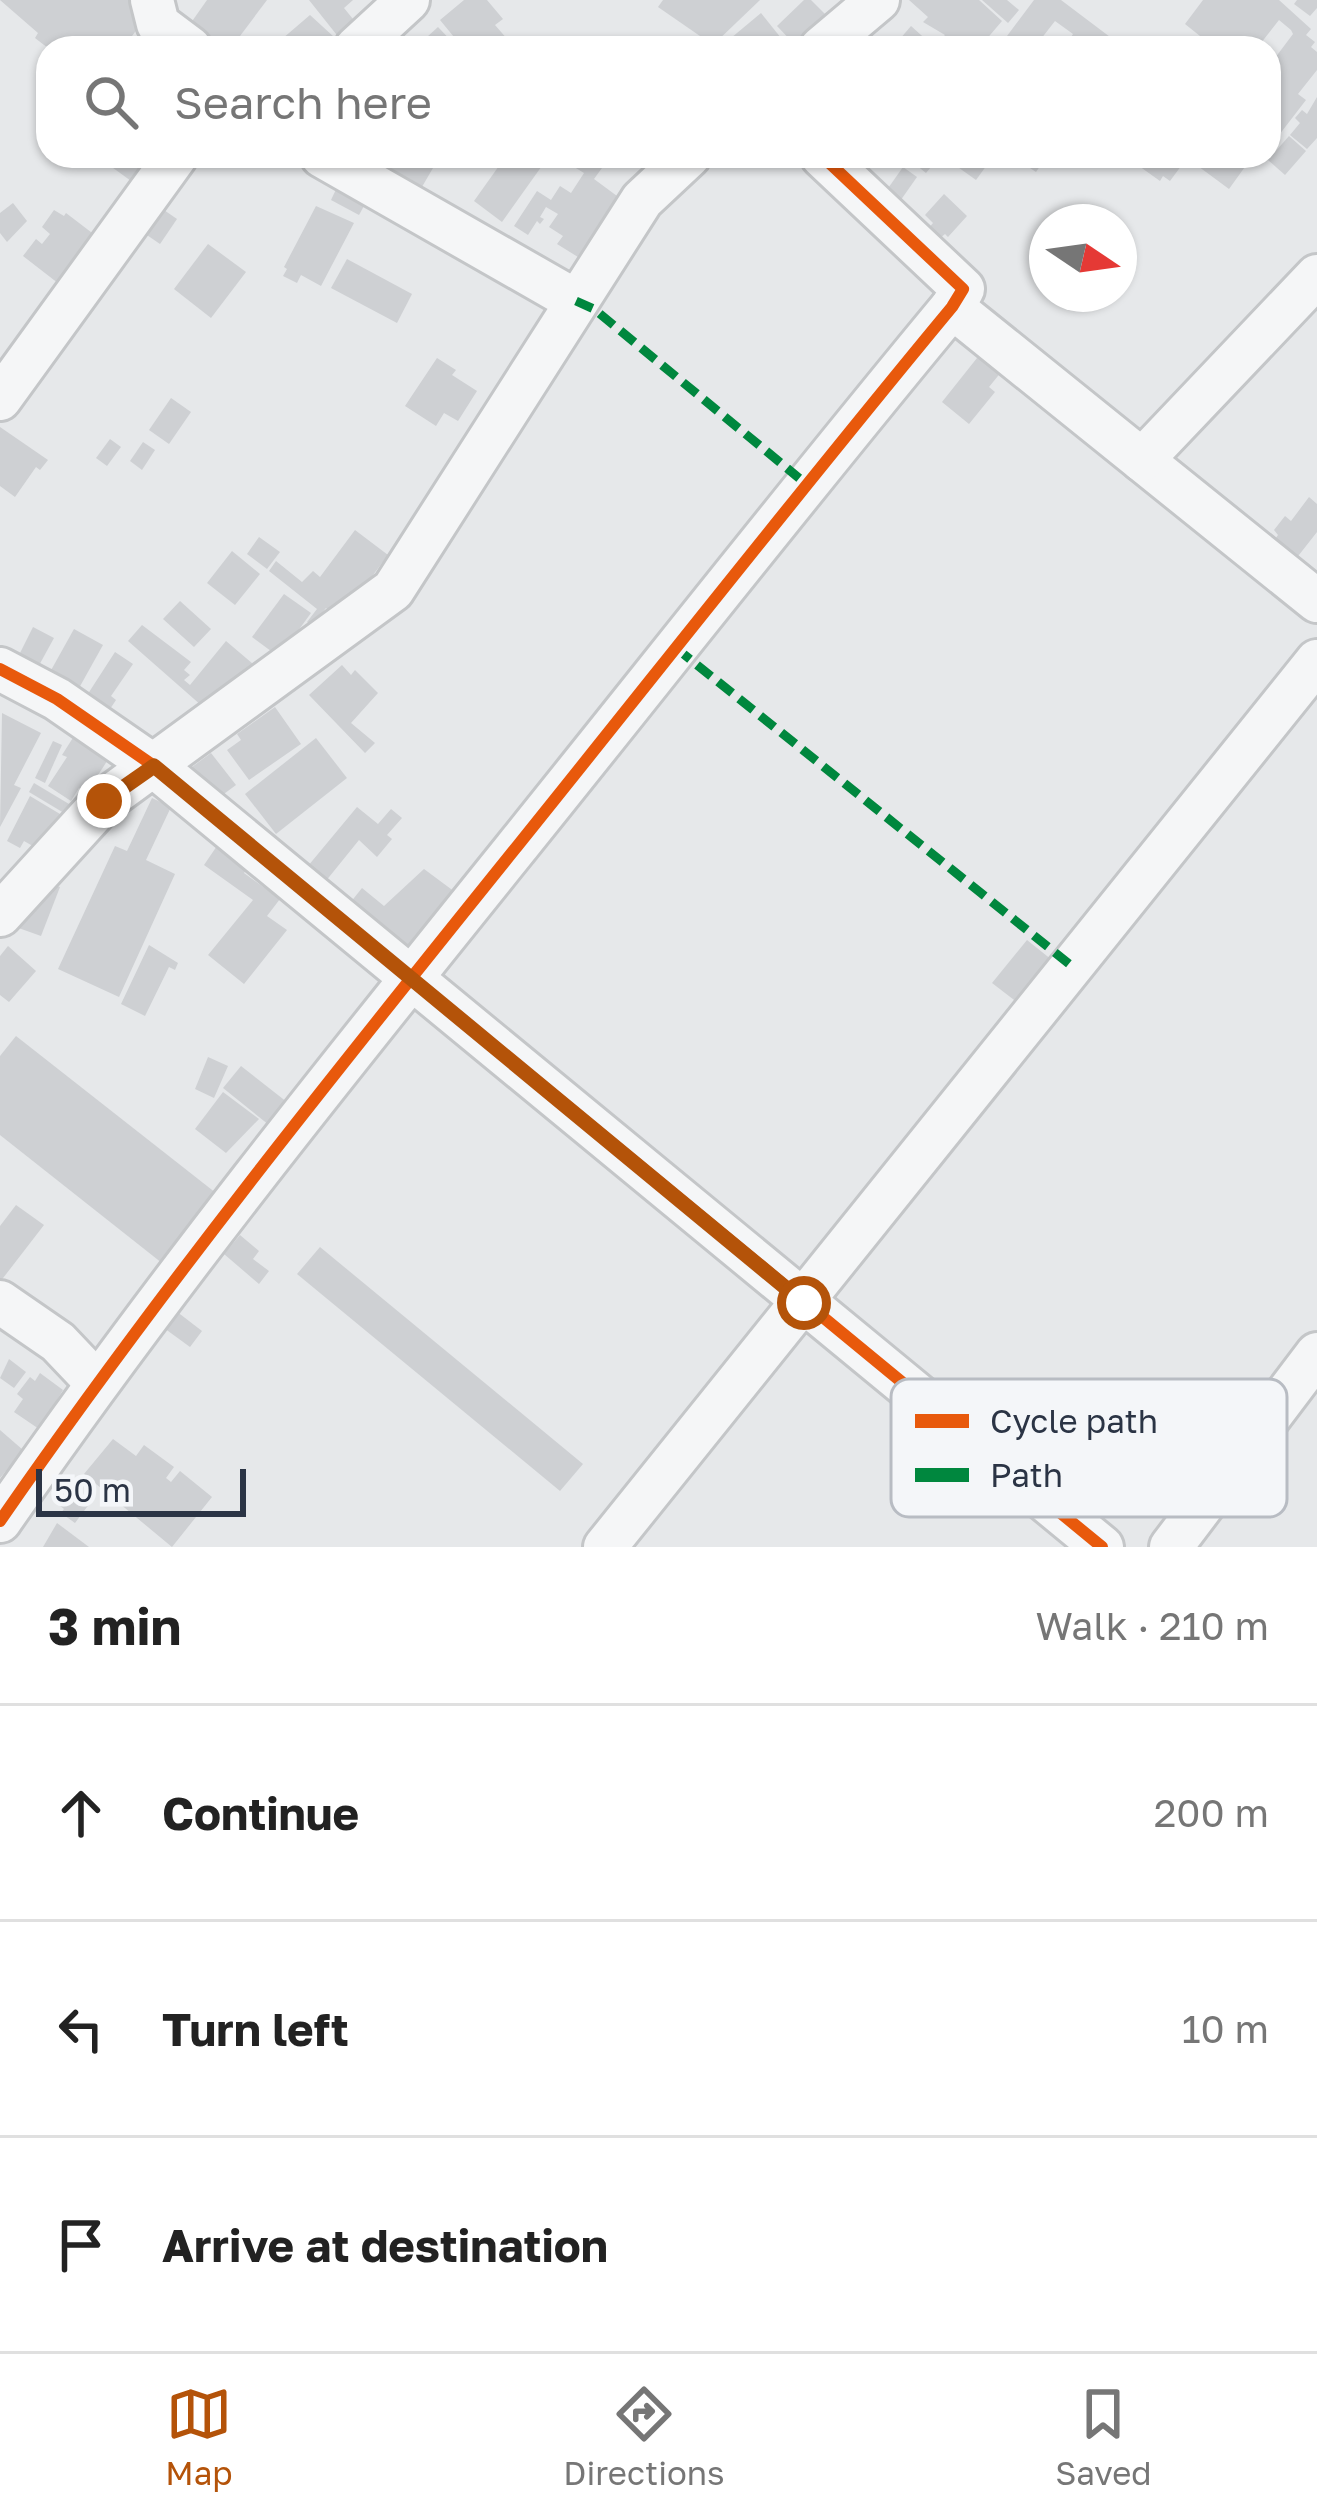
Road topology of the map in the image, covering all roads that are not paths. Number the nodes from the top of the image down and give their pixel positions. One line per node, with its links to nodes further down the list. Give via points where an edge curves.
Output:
1 (152, 0): 4 (street, via 158,24)
2 (408, 0): 5 (street)
3 (878, 0): 6 (street)
4 (174, 36)
5 (369, 36)
6 (835, 36)
7 (167, 168): 14 (street)
8 (343, 168): 12 (street)
9 (676, 168): 12 (street, via 642,200)
10 (835, 168): 13 (street, via 963,289)
11 (1317, 276): 15 (street)
12 (576, 301): 19 (street, via 393,590)
13 (952, 307): 15 (street); 21 (street)
14 (0, 399)
15 (1142, 460): 16 (street)
16 (1317, 601)
17 (1317, 662): 23 (street)
18 (0, 669): 19 (street)
19 (154, 766): 20 (street, via 104,801); 21 (street)
20 (0, 915)
21 (410, 980): 23 (street); 26 (street)
22 (0, 1302): 26 (street, via 58,1342)
23 (804, 1303): 25 (street); 31 (street)
24 (1317, 1354): 27 (street)
25 (897, 1379)
26 (96, 1382): 30 (street)
27 (1287, 1394)
28 (1065, 1517): 32 (street)
29 (1194, 1517): 33 (street)
30 (0, 1521)
31 (604, 1547)
32 (1102, 1547)
33 (1171, 1547)

